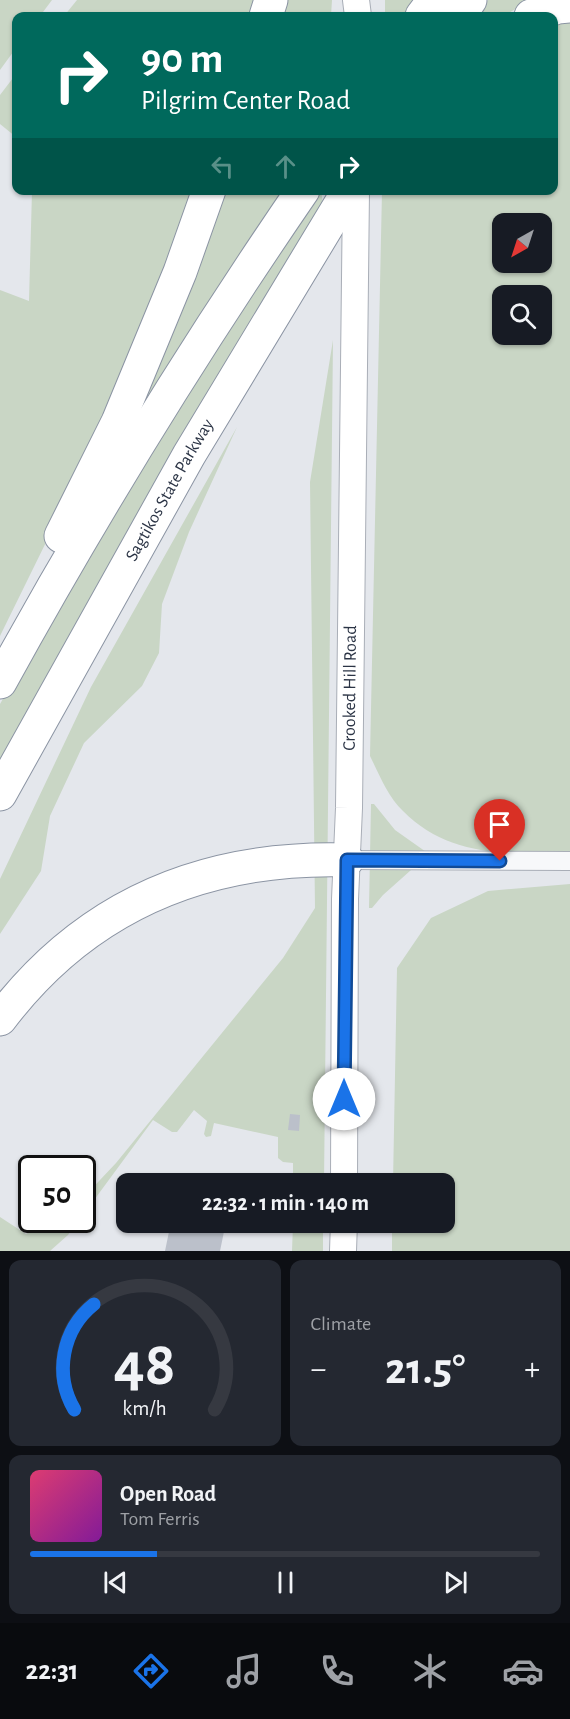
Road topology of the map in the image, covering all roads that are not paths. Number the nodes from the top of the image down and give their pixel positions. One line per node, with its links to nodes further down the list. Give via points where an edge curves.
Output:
1 (570, 6): 2 (highway)
2 (543, 12)
3 (207, 195): 6 (highway, via 118,422 23,610)
4 (300, 195): 7 (highway, via 177,383 49,592)
5 (349, 195): 8 (highway, Sagtikos State Parkway, via 183,465); 9 (main road, Crooked Hill Road, via 355,296)
6 (0, 667)
7 (0, 682)
8 (1, 792)
9 (347, 860): 10 (street); 11 (highway, via 231,868 159,892 91,929 33,978); 12 (main road, Crooked Hill Road)
10 (570, 861)
11 (0, 1019)
12 (344, 1173)
13 (344, 1233): 14 (main road)
14 (343, 1251)

